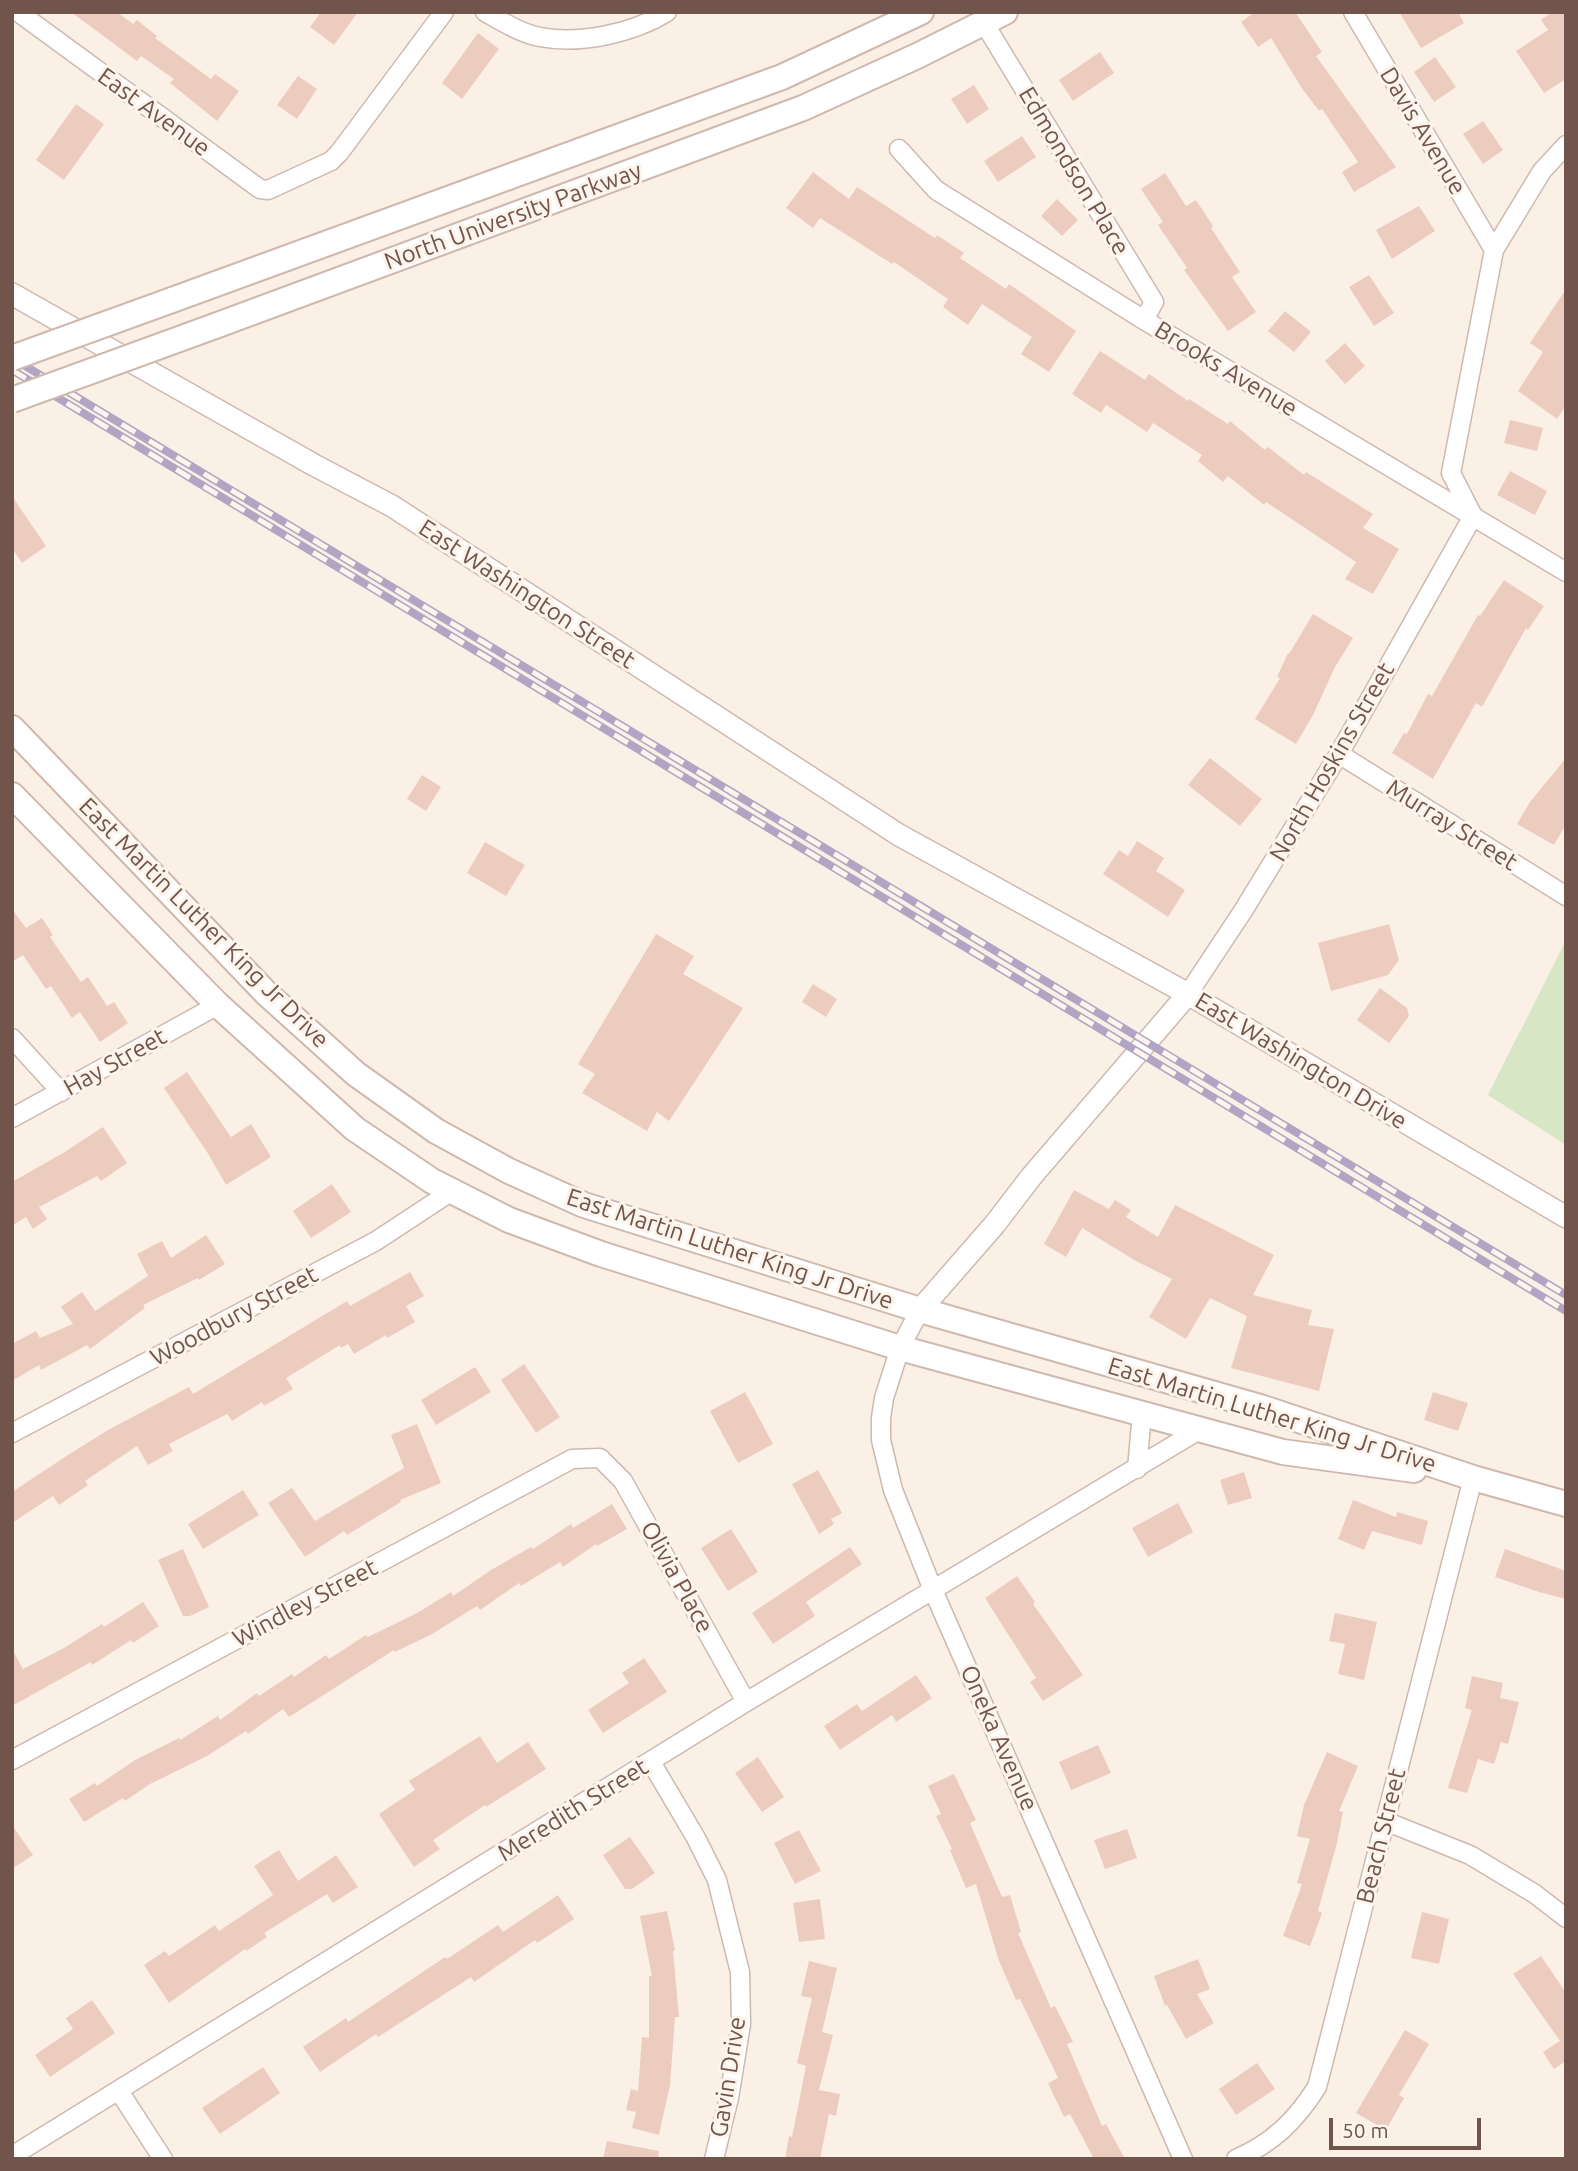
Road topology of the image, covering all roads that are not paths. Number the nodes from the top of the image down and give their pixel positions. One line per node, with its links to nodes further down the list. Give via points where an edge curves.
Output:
1 (18, 12): 2 (street, East Avenue, via 260,189 268,190 339,153)
2 (444, 12)
3 (485, 12): 4 (street, via 539,37 589,39 652,22)
4 (667, 12)
5 (921, 12): 13 (main road, North University Parkway, bridge, via 782,77)
6 (1353, 12): 10 (street, Davis Avenue)
7 (994, 18): 12 (street, Edmondson Place, via 1154,302); 14 (main road, North University Parkway, bridge, via 758,125)
8 (1566, 145): 10 (street, via 1542,171)
9 (899, 149): 12 (street, Brooks Avenue, via 936,190)
10 (1493, 250): 15 (street, via 1451,472)
11 (12, 294): 21 (street, East Washington Street, via 392,506 899,835)
12 (1144, 320): 15 (street, Brooks Avenue)
13 (12, 358)
14 (12, 400)
15 (1473, 516): 16 (street, Brooks Avenue); 18 (street, North Hoskins Street)
16 (1566, 572)
17 (12, 728): 29 (main road, East Martin Luther King Jr Drive, via 265,993 356,1074 436,1131 584,1205)
18 (1339, 754): 20 (street, Murray Street); 22 (street, North Hoskins Street)
19 (12, 795): 23 (main road, East Martin Luther King Jr Drive)
20 (1566, 896)
21 (1033, 910): 22 (street, East Washington Drive)
22 (1188, 994): 28 (street, East Washington Drive); 29 (street, North Hoskins Street)
23 (218, 1005): 25 (street, Hay Street); 27 (main road, East Martin Luther King Jr Drive, via 355,1129)
24 (12, 1038): 25 (street)
25 (61, 1092): 26 (street, Hay Street)
26 (12, 1118)
27 (452, 1191): 30 (main road, East Martin Luther King Jr Drive, via 509,1220 601,1254); 33 (street, Woodbury Street, via 376,1241)
28 (1566, 1217)
29 (920, 1310): 30 (street, Oneka Avenue); 36 (main road, East Martin Luther King Jr Drive, via 1260,1407)
30 (900, 1348): 31 (main road, East Martin Luther King Jr Drive); 38 (street, Oneka Avenue, via 884,1398 881,1440 893,1490)
31 (1142, 1413): 32 (main road, East Martin Luther King Jr Drive); 35 (street)
32 (1199, 1430): 35 (street, Meredith Street); 36 (main road, East Martin Luther King Jr Drive, via 1283,1452)
33 (12, 1433)
34 (600, 1458): 39 (street, Olivia Place, via 623,1481); 40 (street, Windley Street, via 572,1459)
35 (1137, 1469): 38 (street, Meredith Street)
36 (1473, 1478): 37 (main road, East Martin Luther King Jr Drive); 42 (street, Beach Street)
37 (1566, 1504)
38 (933, 1590): 39 (street, Meredith Street); 48 (street, Oneka Avenue)
39 (746, 1702): 41 (street, Meredith Street)
40 (12, 1760)
41 (651, 1762): 44 (street, Meredith Street); 47 (street, Gavin Drive, via 717,1881 740,1972 741,2024)
42 (1385, 1821): 43 (street, via 1470,1855); 49 (street, Beach Street, via 1317,2087 1291,2124)
43 (1566, 1918)
44 (119, 2091): 45 (street, Meredith Street); 46 (street)
45 (12, 2156)
46 (163, 2159)
47 (714, 2159)
48 (1183, 2159)
49 (1236, 2159)

